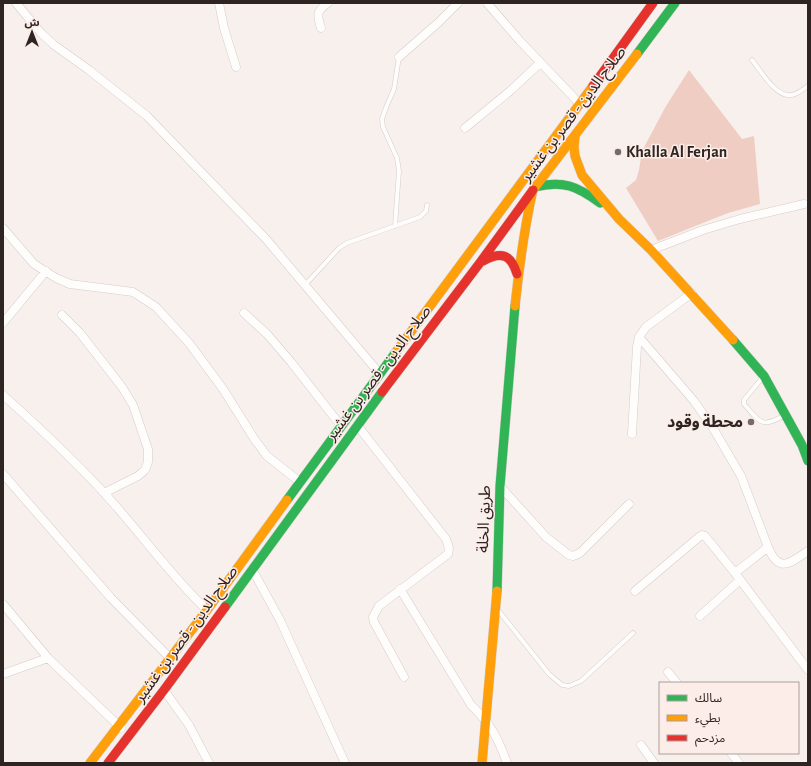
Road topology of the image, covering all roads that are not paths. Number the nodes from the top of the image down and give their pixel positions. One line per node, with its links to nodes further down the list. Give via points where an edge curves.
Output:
1 (16, 3): 27 (street, via 54,45 147,116 266,239)
2 (219, 3): 12 (street)
3 (328, 3): 8 (street, via 318,13)
4 (458, 3): 9 (street)
5 (487, 3): 11 (street)
6 (653, 3): 14 (main road)
7 (675, 3): 16 (main road, صلاح الدين - قصر بن غشير)
8 (321, 28)
9 (399, 57): 21 (lane, via 394,89 382,119 397,158 399,171)
10 (752, 60): 13 (lane, via 781,94 796,94)
11 (540, 63): 14 (street); 15 (street)
12 (236, 67)
13 (808, 86)
14 (580, 104): 33 (main road)
15 (465, 128)
16 (575, 136): 17 (main road, صلاح الدين - قصر بن غشير); 20 (main road, via 574,152 578,168)
17 (533, 190): 20 (main road, via 556,184 577,187); 24 (main road, صلاح الدين - قصر بن غشير); 26 (main road, طريق الخلة)
18 (804, 204): 23 (street, via 703,230)
19 (427, 205): 21 (lane, via 420,218)
20 (619, 219): 23 (main road)
21 (395, 226): 27 (lane, via 339,248)
22 (3, 228): 25 (street, via 34,264)
23 (651, 250): 28 (main road)
24 (479, 264): 26 (main road, via 495,254 502,255 513,262); 37 (main road, صلاح الدين - قصر بن غشير)
25 (46, 272): 31 (street); 43 (street, via 70,284 133,292 156,306 189,343 267,456)
26 (518, 276): 44 (main road, طريق الخلة)
27 (305, 285): 33 (street)
28 (692, 293): 32 (street, via 646,328); 34 (main road)
29 (244, 313): 38 (street, via 267,334)
30 (62, 315): 45 (street, via 80,333 122,387 133,405 148,449 145,470)
31 (3, 322)
32 (639, 337): 39 (street); 47 (street, via 694,401 713,428 740,476)
33 (380, 374): 38 (main road)
34 (764, 376): 36 (main road); 36 (lane, via 744,400 744,404 760,422 773,422)
35 (3, 395): 45 (street)
36 (786, 414): 40 (main road)
37 (357, 424): 49 (main road, صلاح الدين - قصر بن غشير); 52 (street, via 449,546 448,554)
38 (341, 426): 43 (main road)
39 (632, 434)
40 (805, 443): 41 (main road)
41 (808, 461)
42 (3, 474): 60 (street, via 111,598)
43 (300, 482): 56 (main road)
44 (500, 486): 46 (street, via 546,537 573,556 580,554); 55 (main road, طريق الخلة)
45 (104, 493): 56 (street, via 192,596)
46 (629, 504)
47 (768, 547): 48 (street, via 773,559 782,564 790,563); 50 (street)
48 (808, 551)
49 (252, 569): 66 (main road, صلاح الدين - قصر بن غشير); 75 (street, via 280,620)
50 (735, 573): 51 (street); 53 (street, via 702,535)
51 (740, 580): 57 (street); 61 (street)
52 (400, 589): 64 (street, via 378,606 373,617); 67 (street, via 471,706)
53 (635, 591)
54 (3, 604): 59 (street)
55 (496, 608): 58 (lane, via 549,674 562,685 569,686 580,681); 67 (main road, طريق الخلة)
56 (207, 610): 60 (main road)
57 (700, 616)
58 (633, 633)
59 (48, 658): 63 (street); 68 (street)
60 (170, 658): 68 (main road)
61 (808, 670)
62 (668, 672): 65 (street)
63 (3, 674)
64 (404, 677)
65 (675, 682)
66 (164, 690): 69 (main road, صلاح الدين - قصر بن غشير); 74 (street, via 190,725)
67 (485, 719): 76 (main road, طريق الخلة); 77 (street)
68 (118, 726): 69 (street); 72 (main road)
69 (130, 734): 73 (main road, صلاح الدين - قصر بن غشير)
70 (641, 745): 78 (street)
71 (732, 754): 79 (street)
72 (90, 763)
73 (108, 763)
74 (209, 763)
75 (345, 763)
76 (482, 763)
77 (507, 763)
78 (654, 763)
79 (739, 763)

